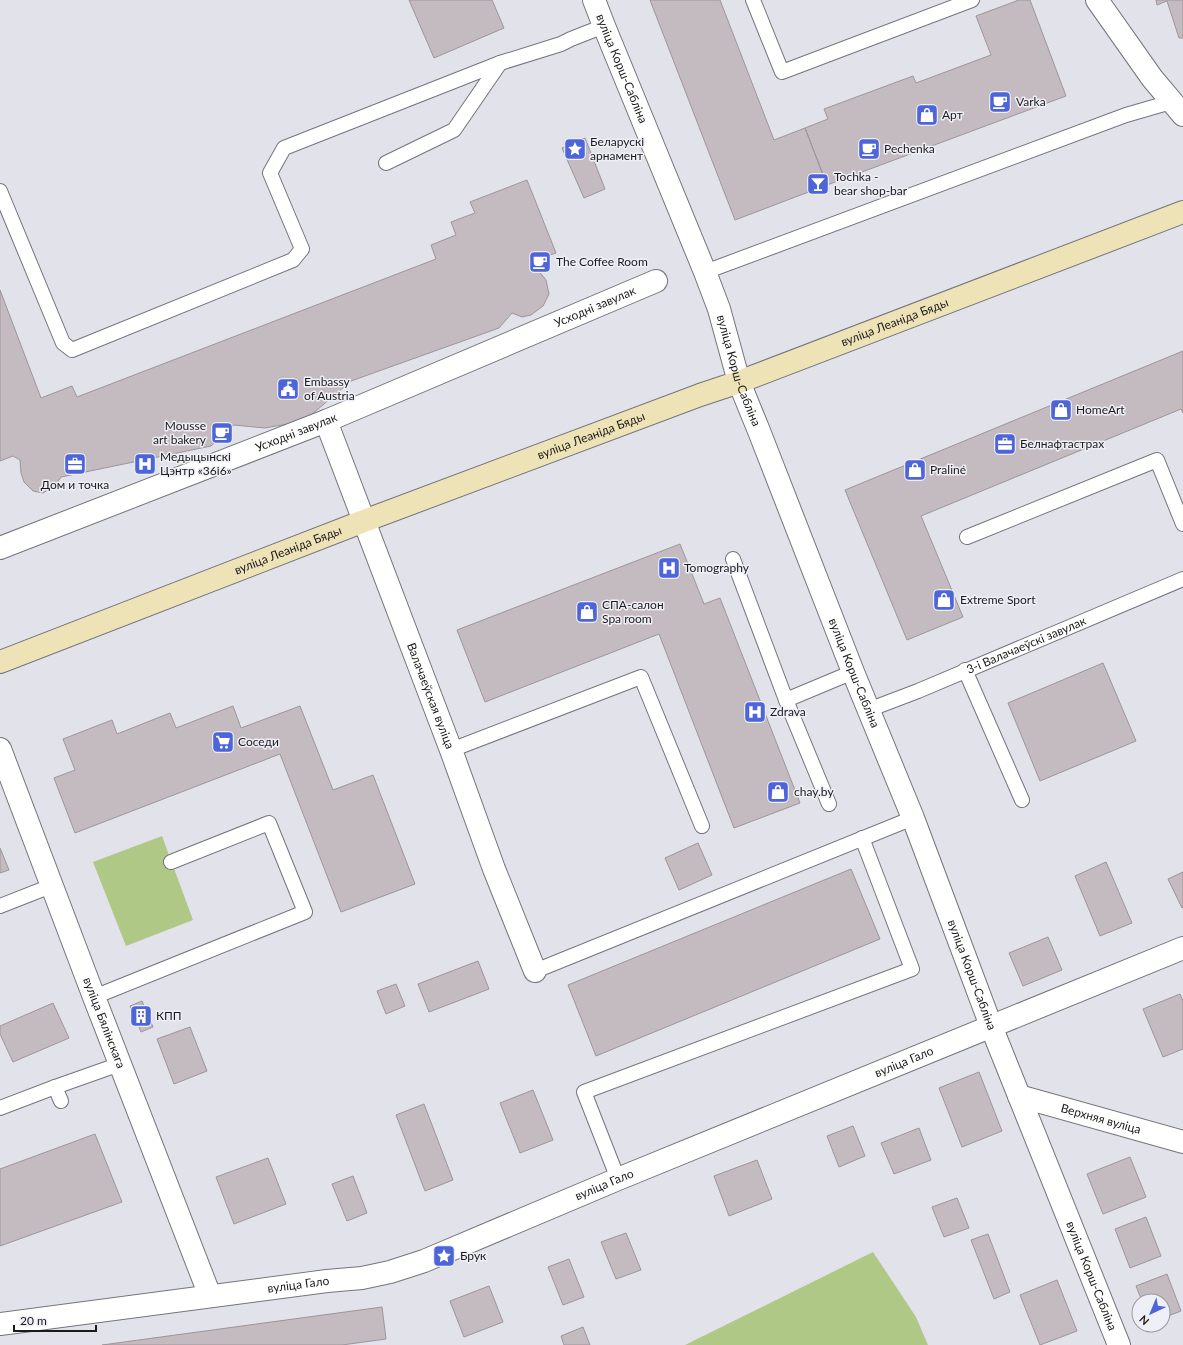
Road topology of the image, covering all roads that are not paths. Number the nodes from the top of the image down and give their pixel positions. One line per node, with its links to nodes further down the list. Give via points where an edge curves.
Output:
1 (594, 0): 5 (street, вуліца Корш-Сабліна)
2 (753, 0): 3 (lane, via 782,72)
3 (971, 0)
4 (1097, 0): 7 (street, via 1135,55)
5 (604, 26): 6 (lane, via 561,44); 11 (street, вуліца Корш-Сабліна)
6 (500, 63): 8 (lane, via 454,130); 9 (lane, via 284,148 270,173 302,249 293,260 72,350 62,343)
7 (1177, 108): 11 (lane, via 1126,115)
8 (386, 162)
9 (0, 191)
10 (1183, 212): 13 (main road, вуліца Леаніда Бяды)
11 (705, 272): 13 (street, вуліца Корш-Сабліна, via 719,309)
12 (656, 281): 14 (street, Усходні завулак)
13 (738, 382): 15 (main road, вуліца Леаніда Бяды); 23 (street, вуліца Корш-Сабліна)
14 (326, 420): 15 (street, Валачаеўская вуліца); 18 (street, Усходні завулак)
15 (364, 521): 21 (main road, вуліца Леаніда Бяды); 27 (street, Валачаеўская вуліца)
16 (1183, 524): 17 (lane, via 1157,460)
17 (967, 537)
18 (0, 548)
19 (733, 559): 24 (lane)
20 (1183, 579): 22 (lane, 3-і Валачаеўскі завулак)
21 (0, 662)
22 (965, 670): 25 (lane, 3-і Валачаеўскі завулак); 28 (lane)
23 (853, 672): 24 (lane); 25 (street, вуліца Корш-Сабліна)
24 (786, 700): 29 (lane)
25 (868, 710): 30 (street, вуліца Корш-Сабліна)
26 (0, 749): 34 (street, вуліца Бялінскага)
27 (451, 750): 31 (lane, via 641,677); 37 (street, Валачаеўская вуліца, via 494,869)
28 (1022, 800)
29 (829, 804)
30 (913, 818): 32 (lane); 39 (street, вуліца Корш-Сабліна)
31 (702, 826)
32 (862, 838): 37 (lane); 46 (lane, via 912,969 584,1092)
33 (171, 862): 38 (lane, via 269,823 305,912)
34 (52, 886): 35 (lane); 38 (street, вуліца Бялінскага)
35 (0, 905)
36 (1183, 948): 39 (street, вуліца Гало)
37 (535, 971)
38 (94, 997): 40 (street, вуліца Бялінскага)
39 (991, 1026): 42 (street, вуліца Корш-Сабліна); 46 (street, вуліца Гало)
40 (120, 1064): 41 (lane); 47 (street, вуліца Бялінскага)
41 (55, 1087): 43 (lane); 44 (lane)
42 (1019, 1096): 45 (street, Верхняя вуліца); 49 (street, вуліца Корш-Сабліна)
43 (61, 1101)
44 (0, 1108)
45 (1183, 1142)
46 (618, 1180): 47 (street, вуліца Гало, via 424,1261 390,1272 362,1278)
47 (210, 1296): 48 (street, вуліца Гало)
48 (0, 1324)
49 (1119, 1345)

